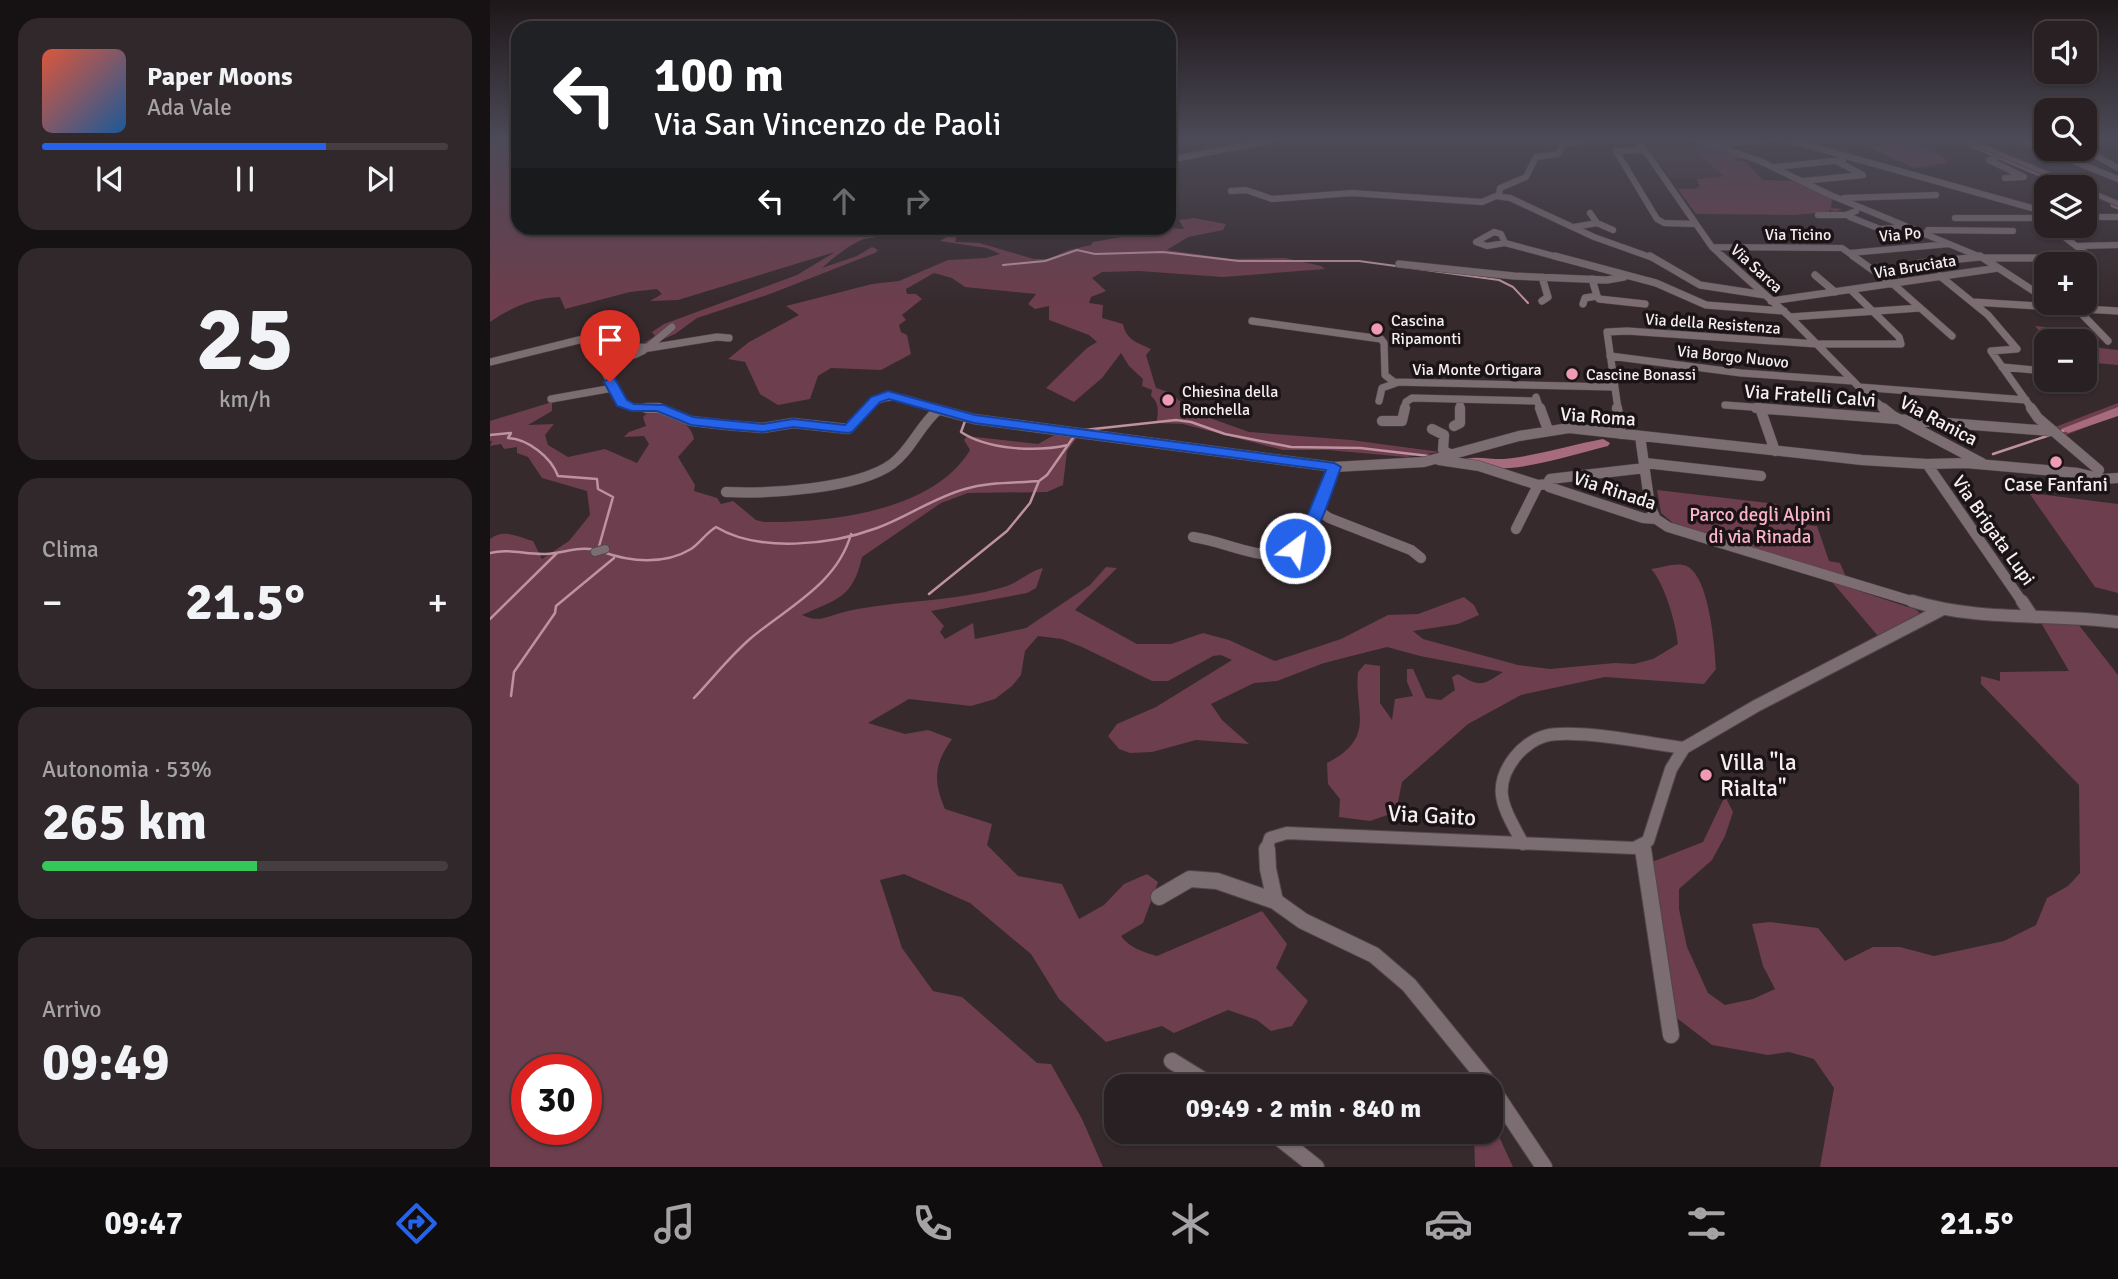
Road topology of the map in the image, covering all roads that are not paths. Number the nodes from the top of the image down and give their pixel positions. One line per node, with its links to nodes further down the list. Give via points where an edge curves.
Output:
1 (1255, 193): 2 (street, via 1272,199)
2 (1339, 193)
3 (1352, 193): 10 (street, via 1482,202)
4 (1642, 193): 25 (street, via 1664,223)
5 (1675, 193): 25 (street, Via Sarca)
6 (1828, 193): 11 (street)
7 (1977, 193): 13 (street)
8 (1936, 195): 11 (street)
9 (2097, 195): 12 (street)
10 (1499, 196): 27 (street)
11 (1837, 198): 14 (street)
12 (2118, 204)
13 (2028, 208): 15 (street); 16 (street)
14 (1864, 209): 18 (street, via 1846,215); 26 (street)
15 (2034, 209)
16 (2034, 213)
17 (1590, 214): 24 (street)
18 (1818, 215)
19 (1850, 217): 26 (street, via 1881,229)
20 (2097, 217): 21 (street)
21 (2118, 217)
22 (1955, 218): 23 (street)
23 (2034, 220)
24 (1597, 223): 27 (street); 28 (street)
25 (1696, 224): 36 (street, Via Sarca)
26 (1907, 226): 29 (street)
27 (1574, 227): 52 (street, via 1648,255 1700,285)
28 (1614, 230)
29 (1918, 230): 30 (street); 33 (street)
30 (2013, 231)
31 (2066, 238): 35 (street)
32 (1505, 243): 43 (street)
33 (1953, 244): 37 (street, Via Po); 38 (street)
34 (2118, 245): 35 (street)
35 (2076, 246): 38 (street, Via Bruciata, via 2092,258)
36 (1712, 247): 37 (street, Via Ticino, via 1842,248); 52 (street, Via Sarca)
37 (1850, 253): 47 (street)
38 (1983, 258): 39 (street, Via Bruciata); 41 (street)
39 (1920, 263)
40 (1399, 264): 45 (street)
41 (1998, 268): 44 (street, Via Bruciata); 49 (street)
42 (1815, 275): 50 (street)
43 (1627, 276): 46 (street); 60 (street, via 1706,305)
44 (1941, 276): 47 (street, Via Bruciata); 54 (street)
45 (1542, 277): 46 (street); 53 (street, via 1548,298)
46 (1592, 279): 51 (street)
47 (1892, 283): 48 (street, Via Bruciata); 58 (street)
48 (1851, 289): 50 (street, Via Bruciata); 61 (street)
49 (2034, 291)
50 (1835, 292): 52 (street, Via Bruciata)
51 (1597, 296): 55 (street, via 1585,298); 56 (street)
52 (1768, 298): 60 (street, Via Sarca)
53 (1542, 301)
54 (1973, 302): 57 (street); 74 (street, via 2017,349 1992,350)
55 (1583, 304)
56 (1645, 304)
57 (2034, 304)
58 (1920, 307): 61 (street); 67 (street)
59 (2097, 310): 62 (street)
60 (1783, 311): 64 (street, Via Sarca)
61 (1874, 311): 64 (street); 70 (street, Via della Resistenza, via 1901,344)
62 (2118, 311)
63 (2083, 315): 69 (street)
64 (1790, 317): 70 (street, Via Sarca)
65 (1252, 321): 76 (street, Via Monte Ortigara, via 1381,339 1385,375)
66 (672, 327): 71 (street)
67 (1952, 336)
68 (729, 338): 71 (street)
69 (2108, 341)
70 (1817, 344): 72 (street, Via della Resistenza, via 1612,330 1607,332); 78 (street, Via Ranica)
71 (648, 347): 73 (street, via 594,348 583,339); 80 (street, via 607,361 602,367)
72 (1610, 356): 78 (street, Via Borgo Nuovo); 79 (street)
73 (490, 362)
74 (2002, 367): 75 (street); 83 (street)
75 (2034, 370)
76 (1402, 383): 77 (street, Via Monte Ortigara); 84 (street, via 1385,386)
77 (1532, 383): 79 (street, Via Monte Ortigara); 85 (street)
78 (1856, 384): 83 (street, Via Borgo Nuovo); 89 (street, Via Ranica)
79 (1613, 387): 95 (street)
80 (613, 388): 81 (street); 88 (street, Via Roma, via 622,403 632,407 659,408 691,421 763,428 793,423 848,429 882,396)
81 (551, 399)
82 (1460, 400): 85 (street); 90 (street, via 1410,399 1402,421); 91 (street, via 1460,423)
83 (2025, 400): 94 (street)
84 (1379, 401)
85 (1537, 401): 93 (street)
86 (1725, 405): 87 (street, Via Fratelli Calvi)
87 (1760, 407): 89 (street, Via Fratelli Calvi); 97 (street)
88 (938, 410): 102 (street, Via Roma, via 974,419); 108 (street, via 894,463 881,471 814,486)
89 (1893, 416): 94 (street, Via Fratelli Calvi); 101 (street, Via Ranica)
90 (1382, 421)
91 (1454, 426)
92 (1432, 429): 98 (street, via 1444,435 1443,450)
93 (1548, 430): 95 (street, Via Roma); 98 (street, Via Roma)
94 (2050, 430): 104 (street)
95 (1621, 433): 96 (street, Via Roma)
96 (1640, 436): 97 (street, Via Roma); 100 (street)
97 (1775, 451): 103 (street, Via Roma)
98 (1450, 456): 99 (street, Via Roma)
99 (1437, 460): 102 (street, Via Roma); 107 (street, Via Rinada)
100 (1645, 465): 106 (street); 107 (street, via 1550,479); 110 (street)
101 (1988, 466): 103 (street, Via Roma); 104 (street)
102 (1334, 467): 109 (street)
103 (1930, 468): 117 (street, Via Brigata Lupi)
104 (2097, 473): 105 (street, via 2106,480)
105 (2116, 476)
106 (1761, 477)
107 (1543, 484): 110 (street, Via Rinada); 111 (street)
108 (726, 492)
109 (1316, 509): 112 (street, via 1302,542 1284,553 1264,555); 115 (street)
110 (1656, 519): 116 (street, Via Rinada, via 1668,527)
111 (1516, 528)
112 (1193, 537)
113 (605, 549): 114 (street)
114 (594, 552)
115 (1421, 558)
116 (1941, 610): 117 (street, Via Rinada); 119 (street)
117 (2032, 617): 118 (street, Via Rinada)
118 (2118, 622)
119 (1684, 748): 120 (street, via 1585,735 1546,736 1521,749 1503,772 1500,788 1506,812); 121 (street, via 1671,769 1648,841)
120 (1523, 844): 121 (street, Via Gaito, via 1634,848); 123 (street, Via Gaito, via 1277,834 1266,849)
121 (1642, 844): 124 (street)
122 (1159, 897): 123 (street, via 1190,878 1217,881)
123 (1275, 901): 129 (street, via 1303,921 1374,955 1409,985 1484,1077)
124 (1671, 1035)
125 (1172, 1061): 126 (street)
126 (1193, 1074)
127 (1287, 1144): 128 (street)
128 (1316, 1167)
129 (1544, 1167)

